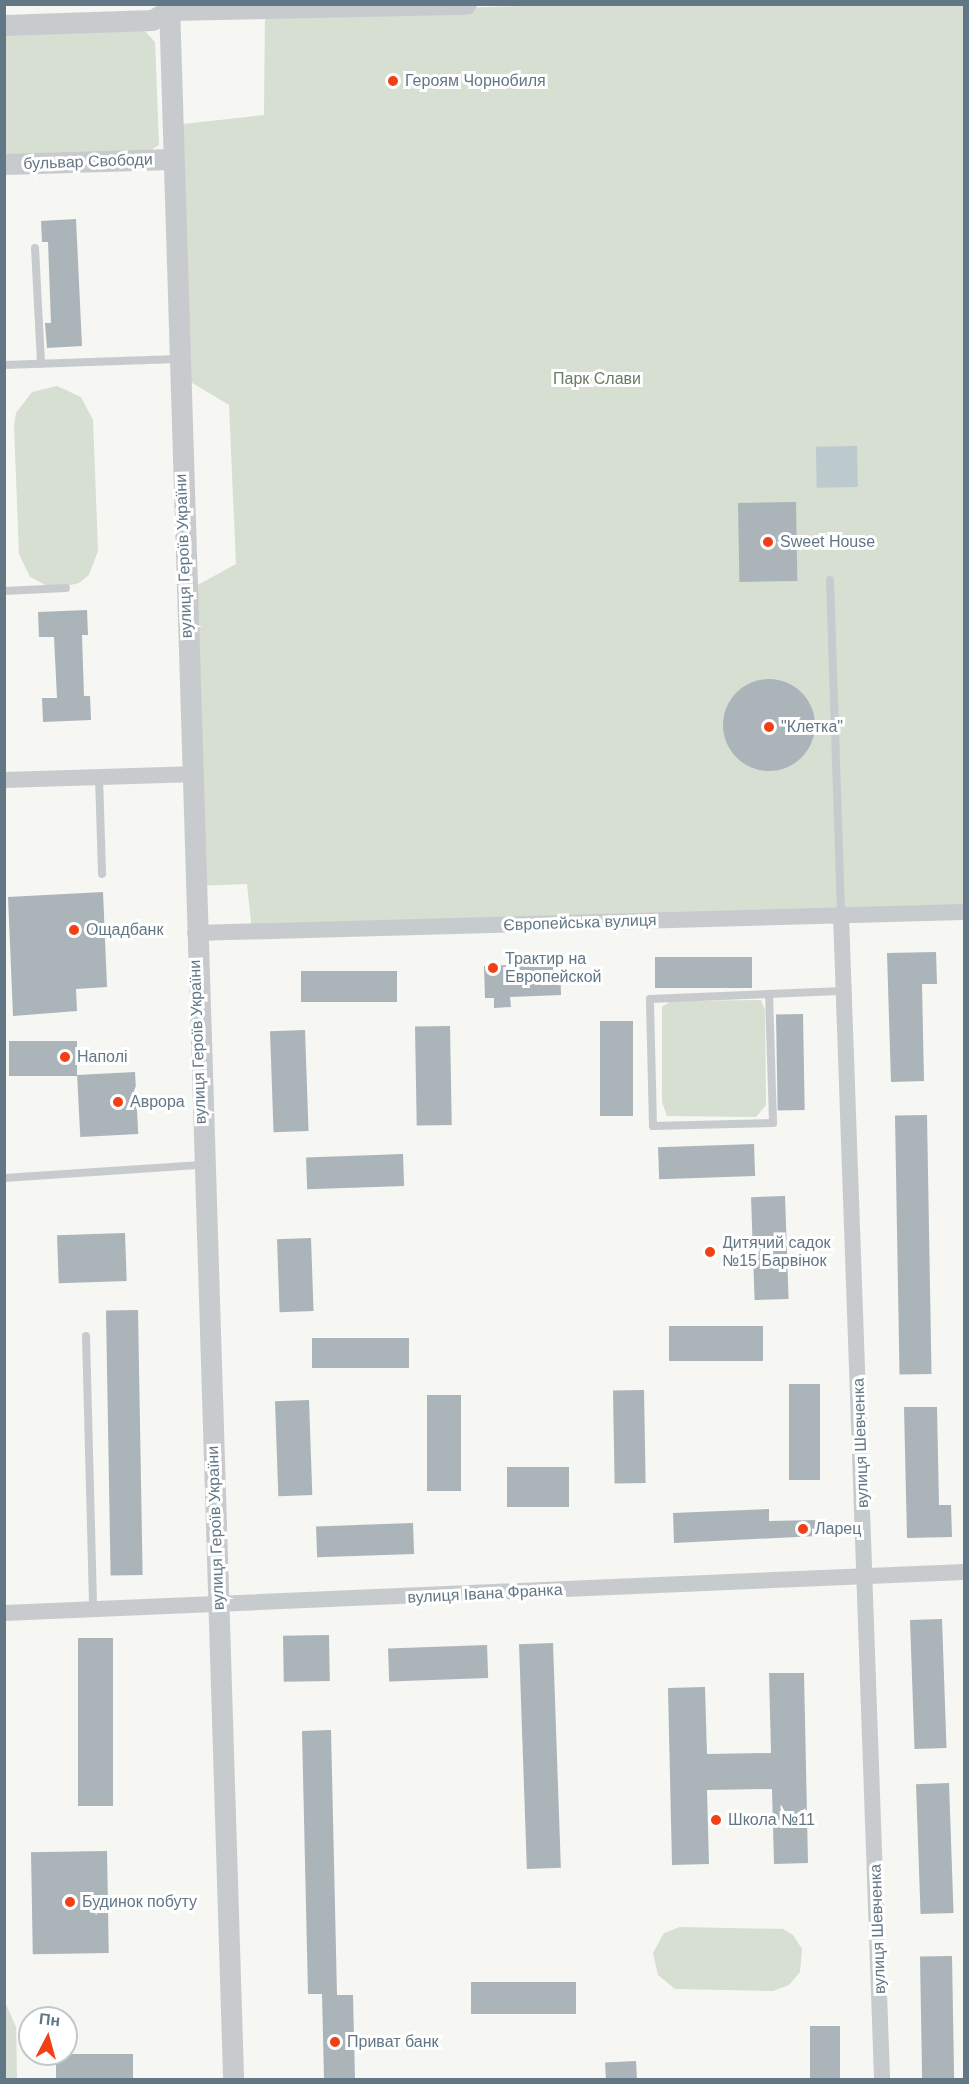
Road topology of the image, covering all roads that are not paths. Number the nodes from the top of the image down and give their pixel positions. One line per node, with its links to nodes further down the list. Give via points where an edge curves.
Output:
1 (466, 4): 2 (street)
2 (356, 6): 3 (street)
3 (169, 7): 4 (street, via 152,20); 5 (street, вулиця Героїв України)
4 (4, 25)
5 (172, 159): 6 (street, бульвар Свободи); 8 (street, вулиця Героїв України)
6 (4, 164)
7 (35, 248): 9 (lane)
8 (178, 359): 9 (lane); 14 (street, вулиця Героїв України)
9 (41, 364): 10 (lane)
10 (4, 365)
11 (830, 580): 19 (lane)
12 (66, 588): 13 (lane)
13 (4, 591)
14 (190, 774): 15 (street); 20 (street, вулиця Героїв України)
15 (99, 777): 16 (street); 17 (lane)
16 (4, 780)
17 (102, 874)
18 (964, 912): 19 (street, Європейська вулиця)
19 (841, 915): 20 (street, Європейська вулиця); 21 (street, вулиця Шевченка)
20 (195, 933): 23 (street, вулиця Героїв України)
21 (844, 992): 22 (lane); 27 (street, вулиця Шевченка)
22 (769, 994): 22 (lane, via 650,999 653,1126 772,1123)
23 (202, 1165): 24 (lane); 28 (street, вулиця Героїв України)
24 (4, 1178)
25 (86, 1336): 29 (lane)
26 (964, 1572): 27 (street, вулиця Івана Франка)
27 (866, 1576): 28 (street, вулиця Івана Франка); 32 (street, вулиця Шевченка)
28 (219, 1606): 29 (street, вулиця Івана Франка); 31 (street, вулиця Героїв України)
29 (93, 1610): 30 (street, вулиця Івана Франка)
30 (4, 1613)
31 (233, 2079)
32 (882, 2079)

